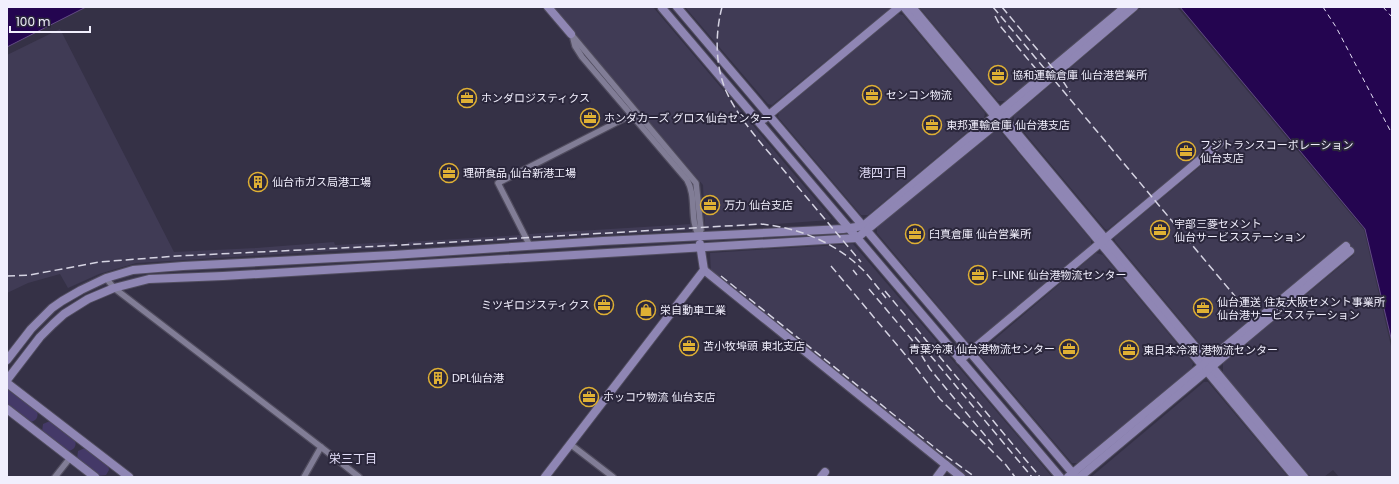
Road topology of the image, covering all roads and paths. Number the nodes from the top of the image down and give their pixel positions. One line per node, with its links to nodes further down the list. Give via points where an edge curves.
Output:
1 (548, 7): 9 (street)
2 (677, 7): 11 (street)
3 (899, 7): 11 (street)
4 (904, 7): 12 (street)
5 (912, 7): 12 (street)
6 (1125, 7): 12 (street)
7 (1134, 7): 12 (street)
8 (665, 8): 13 (street)
9 (571, 34): 10 (street, via 582,57)
10 (634, 113): 17 (street, via 690,185 695,228); 20 (street, via 498,183)
11 (768, 115): 13 (street); 16 (street)
12 (999, 117): 16 (street); 19 (street)
13 (759, 123): 15 (street)
14 (1220, 143): 19 (street)
15 (848, 228): 16 (street); 17 (street); 18 (street)
16 (865, 228): 18 (street); 28 (street)
17 (699, 236): 20 (street); 21 (street)
18 (857, 238): 21 (street); 30 (street)
19 (1104, 241): 28 (street); 31 (street)
20 (530, 246): 23 (street)
21 (701, 248): 24 (street); 25 (street)
22 (1348, 249): 31 (street)
23 (393, 255): 24 (street); 26 (street, via 133,270)
24 (394, 265): 27 (street, via 149,280)
25 (704, 270): 35 (street); 38 (street)
26 (106, 278): 27 (street); 29 (street, via 52,308 31,329)
27 (114, 288): 32 (street, via 88,299 64,314 40,337); 36 (street)
28 (970, 353): 30 (street); 39 (street)
29 (7, 360)
30 (960, 360): 49 (street)
31 (1207, 366): 39 (street); 50 (street); 51 (street)
32 (7, 380)
33 (7, 383): 42 (street)
34 (7, 409): 37 (street)
35 (570, 444): 45 (street); 46 (street)
36 (321, 447): 43 (street); 44 (street)
37 (70, 458): 40 (street); 41 (street)
38 (946, 465): 47 (street); 48 (street)
39 (1074, 476)
40 (55, 477)
41 (95, 477)
42 (129, 477)
43 (304, 477)
44 (359, 477)
45 (545, 477)
46 (613, 477)
47 (937, 477)
48 (961, 477)
49 (1060, 477)
50 (1295, 477)
51 (1304, 477)

